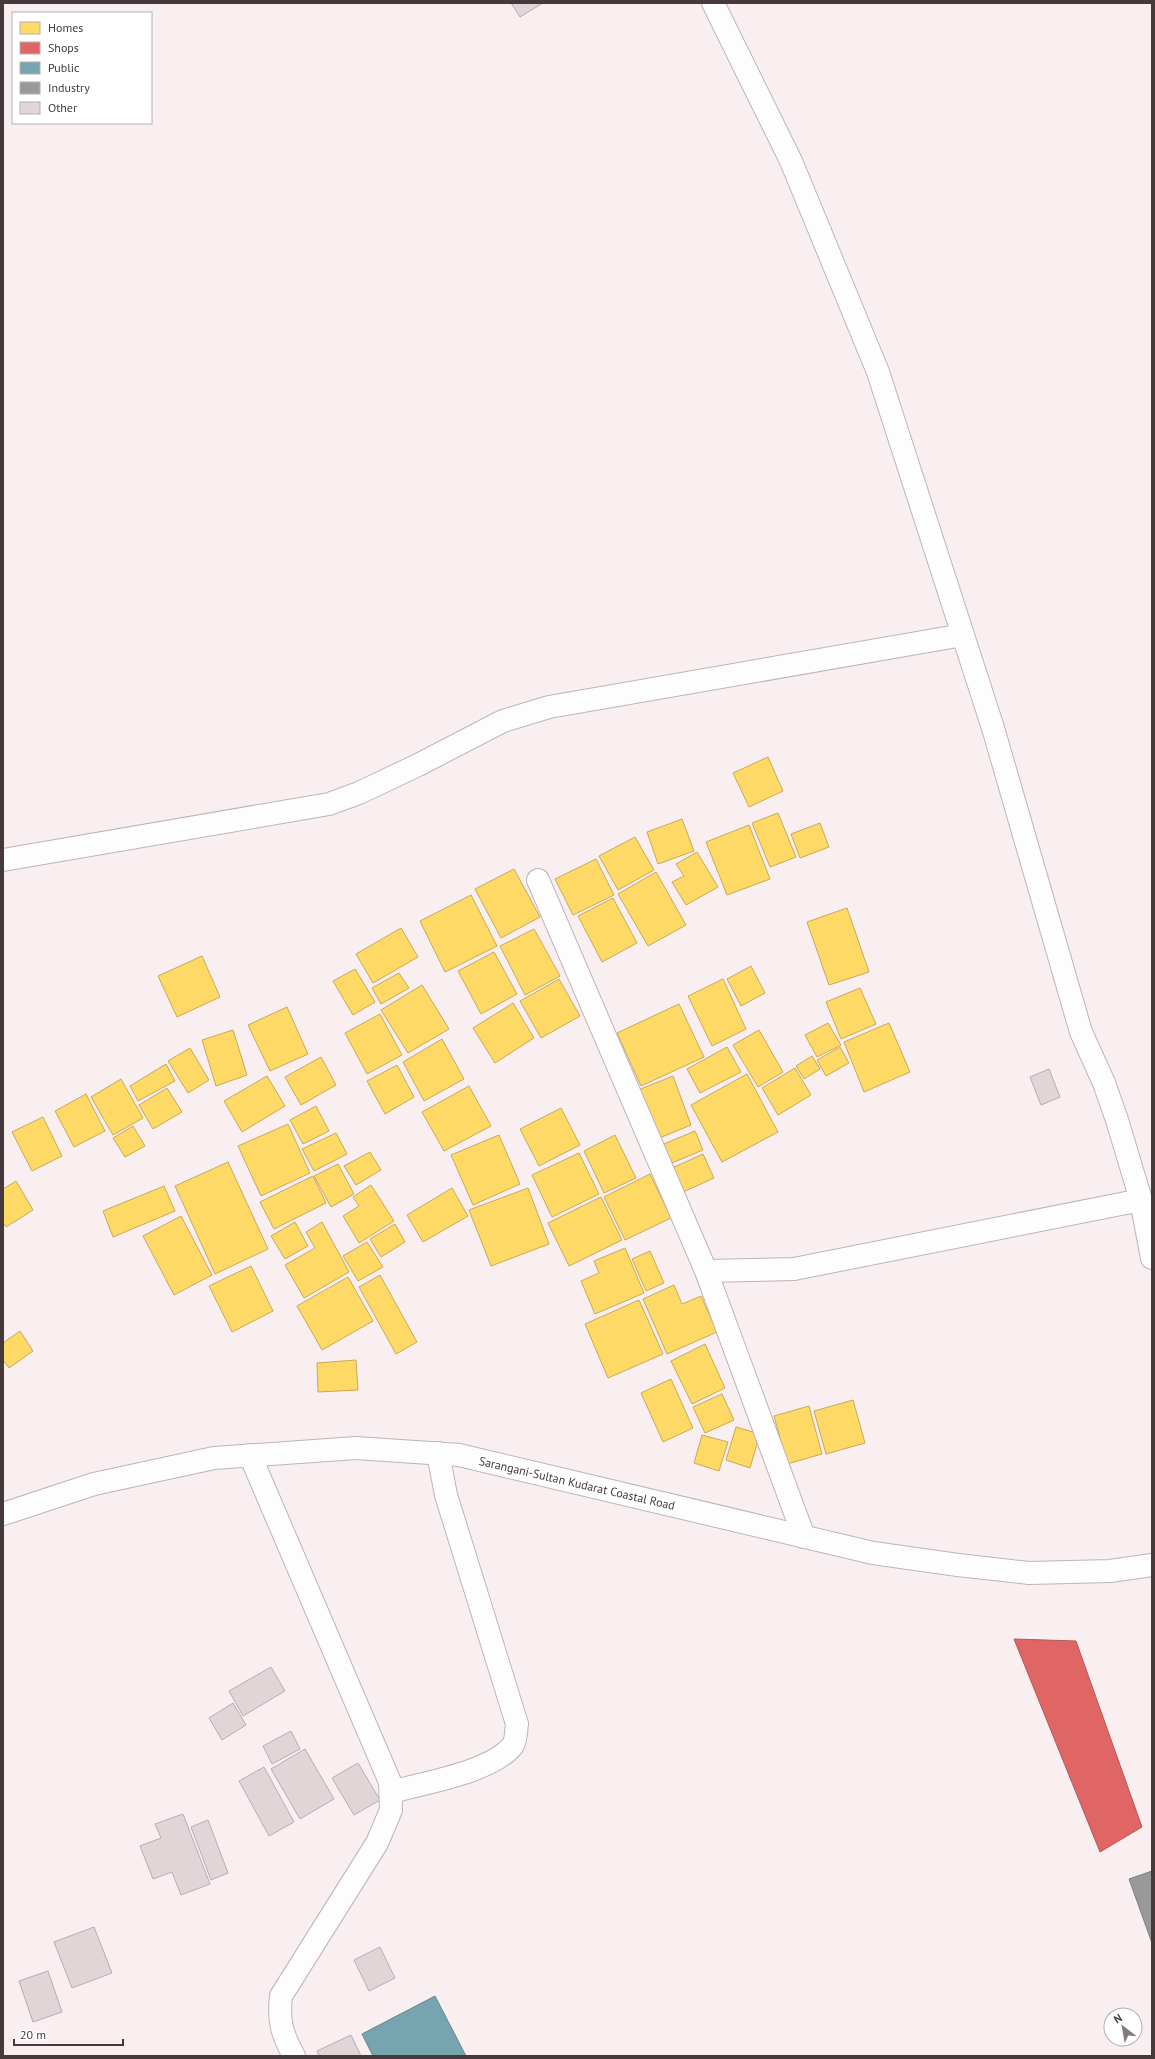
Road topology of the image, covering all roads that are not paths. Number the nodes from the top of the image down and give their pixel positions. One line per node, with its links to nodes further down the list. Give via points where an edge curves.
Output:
1 (712, 3): 2 (street, via 791,161 878,372)
2 (963, 635): 3 (street, via 548,707 503,720 412,768 329,804); 5 (street, via 993,728 1081,1032 1107,1090)
3 (3, 860)
4 (538, 880): 7 (street)
5 (1141, 1200): 6 (street); 7 (street, via 794,1269)
6 (1152, 1258)
7 (706, 1272): 11 (street)
8 (438, 1453): 9 (street, Sarangani-Sultan Kudarat Coastal Road, via 356,1448); 11 (street, Sarangani-Sultan Kudarat Coastal Road, via 459,1455); 13 (street, via 446,1495 517,1724 514,1744 498,1760)
9 (250, 1455): 10 (street, Sarangani-Sultan Kudarat Coastal Road, via 214,1458 94,1484); 13 (street, via 390,1782)
10 (3, 1514)
11 (804, 1537): 12 (street, Sarangani-Sultan Kudarat Coastal Road, via 873,1553 958,1566 1028,1573 1110,1571)
12 (1152, 1565)
13 (391, 1792): 14 (street, via 391,1810 377,1843 281,1996 279,2016 286,2042)
14 (294, 2056)

